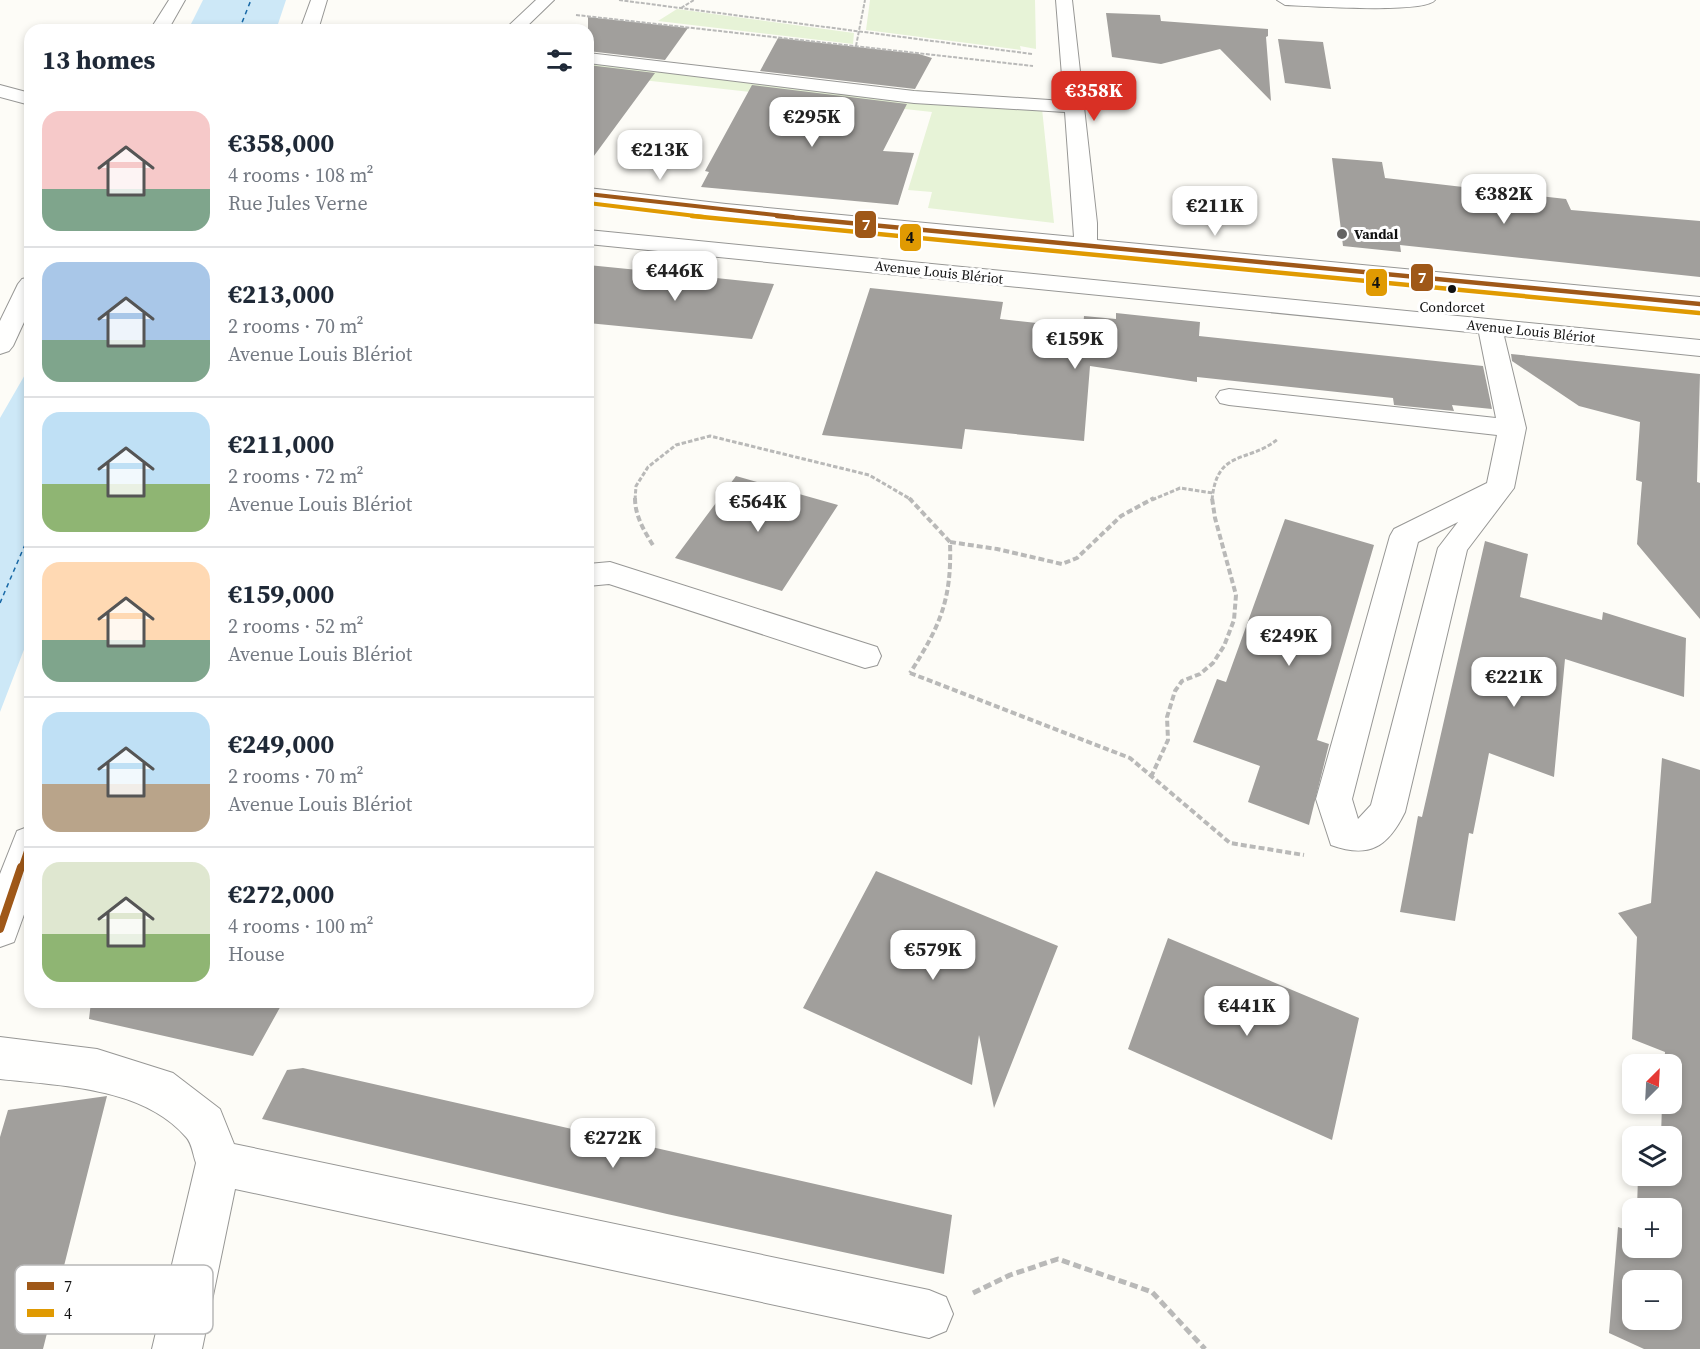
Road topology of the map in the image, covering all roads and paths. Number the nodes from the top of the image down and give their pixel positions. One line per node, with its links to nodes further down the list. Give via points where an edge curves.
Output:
1 (177, 0): 11 (street)
2 (319, 0): 12 (street)
3 (619, 0): 10 (path)
4 (694, 0): 10 (path)
5 (865, 0): 14 (path)
6 (1064, 0): 17 (street)
7 (1285, 0): 8 (street)
8 (1427, 0)
9 (537, 3): 13 (street); 15 (path)
10 (680, 8): 14 (path)
11 (163, 24)
12 (311, 24)
13 (518, 24)
14 (859, 32): 15 (path); 17 (path)
15 (856, 46): 17 (path)
16 (594, 59): 20 (street, via 914,97)
17 (1069, 64): 20 (street)
18 (0, 91): 19 (street)
19 (24, 97)
20 (1074, 107): 24 (street)
21 (594, 195): 24 (street, via 726,212)
22 (594, 215): 25 (street)
23 (594, 238): 28 (street, Avenue Louis Blériot)
24 (1085, 245): 25 (street)
25 (1285, 272): 27 (street); 28 (street)
26 (24, 293): 29 (street)
27 (1700, 304)
28 (1290, 307): 30 (street, Avenue Louis Blériot)
29 (7, 317): 31 (street)
30 (1490, 327): 32 (street, Avenue Louis Blériot); 35 (street)
31 (0, 346)
32 (1700, 348)
33 (1229, 397): 34 (street)
34 (1279, 402): 35 (street); 37 (path, via 1279,438 1273,444 1230,460 1221,468)
35 (1512, 428): 36 (street)
36 (1500, 488): 44 (street, via 1453,548 1387,812 1368,835); 44 (street, via 1405,536 1334,799)
37 (1213, 493): 38 (path, via 1180,488 1161,495 1121,516 1077,558 1062,564); 43 (path, via 1215,520 1235,581 1237,611 1226,644 1202,673 1181,681 1173,695 1167,719 1170,737)
38 (950, 542): 40 (path, via 912,500 869,475 710,436 676,444 648,467 636,486 635,507 660,562); 42 (path, via 951,567 945,604 936,632)
39 (594, 574): 40 (street, via 610,573)
40 (644, 584): 41 (street)
41 (864, 656): 42 (path)
42 (910, 673): 43 (path, via 1130,758)
43 (1151, 777): 44 (path, via 1230,843 1321,857)
44 (1344, 834)
45 (24, 859): 46 (street)
46 (0, 929)
47 (0, 1058): 48 (street, via 97,1070 158,1088 205,1124)
48 (218, 1163): 49 (street); 50 (street)
49 (196, 1265)
50 (928, 1314): 53 (path, via 1010,1275 1058,1259 1152,1292)
51 (180, 1334): 52 (street)
52 (177, 1349)
53 (1205, 1349)

